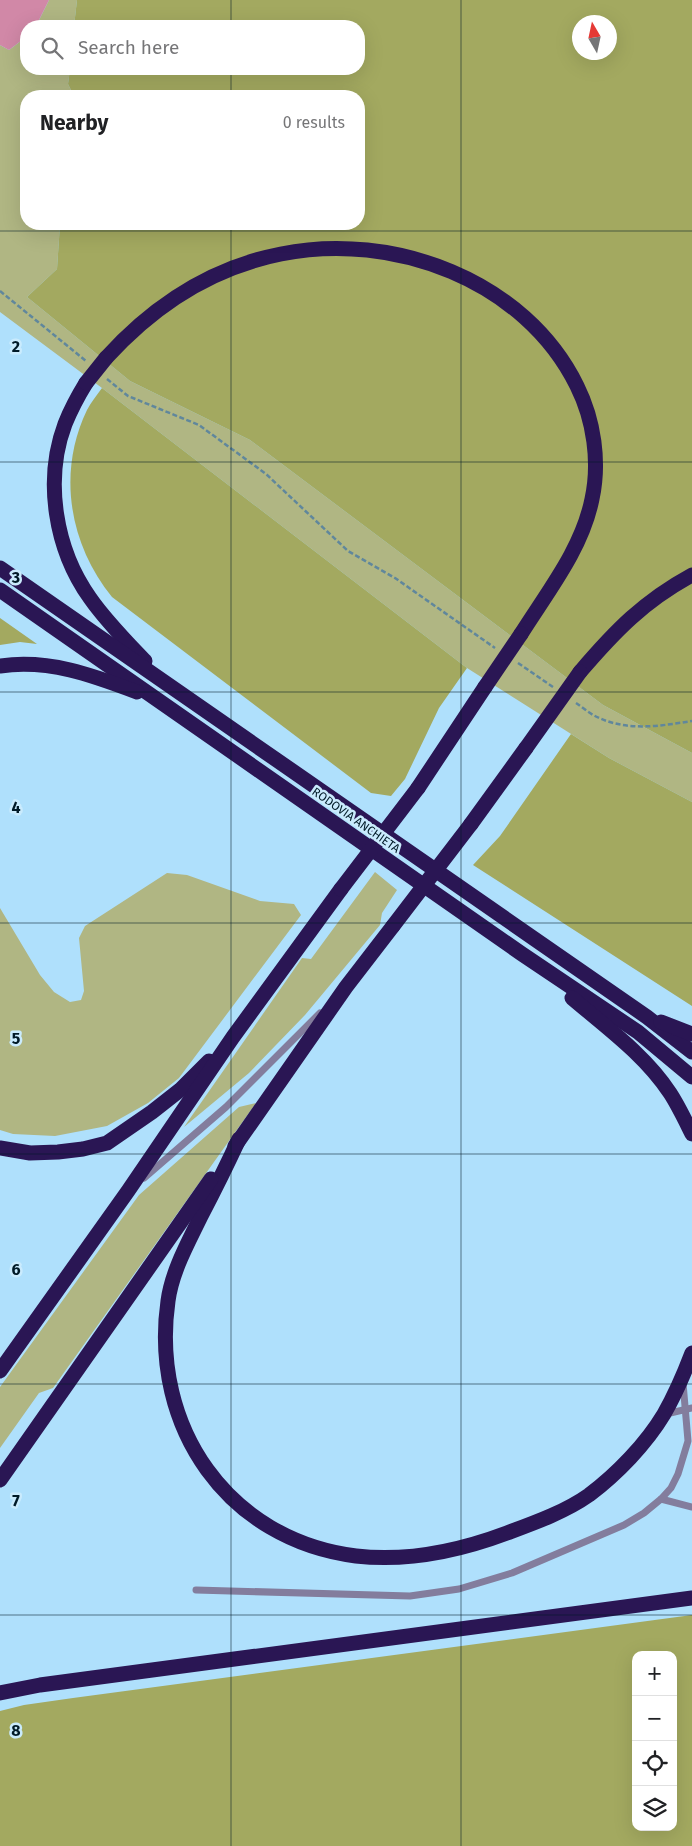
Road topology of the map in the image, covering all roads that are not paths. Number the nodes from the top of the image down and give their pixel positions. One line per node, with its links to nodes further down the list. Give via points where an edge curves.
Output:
1 (0, 568): 5 (highway, RODOVIA ANCHIETA)
2 (692, 574): 8 (highway, bridge, via 638,611 612,634 580,672 471,824)
3 (0, 590): 6 (highway, RODOVIA ANCHIETA)
4 (0, 666): 6 (highway, via 20,663 64,668)
5 (165, 682): 9 (highway, RODOVIA ANCHIETA); 11 (highway, bridge, via 90,598 69,561 62,540 55,490 56,465 65,424 76,400 106,358 144,319 190,288 238,266 282,254 331,248 390,254 445,269 503,299 536,327 569,369 589,416 595,462 592,498 585,523 565,565 418,788)
6 (156, 698): 7 (highway, RODOVIA ANCHIETA)
7 (522, 954): 13 (highway, RODOVIA ANCHIETA, via 638,1032); 14 (highway, via 648,1066 669,1092)
8 (346, 987): 15 (highway); 17 (lane, via 226,1107)
9 (647, 1017): 10 (highway); 12 (highway, RODOVIA ANCHIETA)
10 (692, 1034)
11 (233, 1037): 16 (highway, via 180,1090 107,1143 58,1152 30,1153); 17 (highway)
12 (692, 1052)
13 (692, 1077)
14 (692, 1134)
15 (239, 1139): 22 (highway, via 177,1267 168,1299 166,1349 171,1389 190,1443 206,1470 229,1497 250,1514 305,1544 332,1552 390,1557 452,1550 484,1542 532,1523 588,1496 635,1452); 24 (highway)
16 (0, 1148)
17 (128, 1191): 19 (highway)
18 (692, 1353): 20 (highway)
19 (0, 1371)
20 (682, 1377): 21 (lane); 22 (highway)
21 (689, 1408): 22 (lane); 23 (lane)
22 (664, 1414)
23 (690, 1439): 25 (lane, via 678,1474)
24 (0, 1480)
25 (661, 1499): 26 (lane); 27 (lane, via 624,1525 512,1573 459,1589 384,1596)
26 (692, 1507)
27 (196, 1590)
28 (690, 1598): 29 (highway)
29 (0, 1693)

